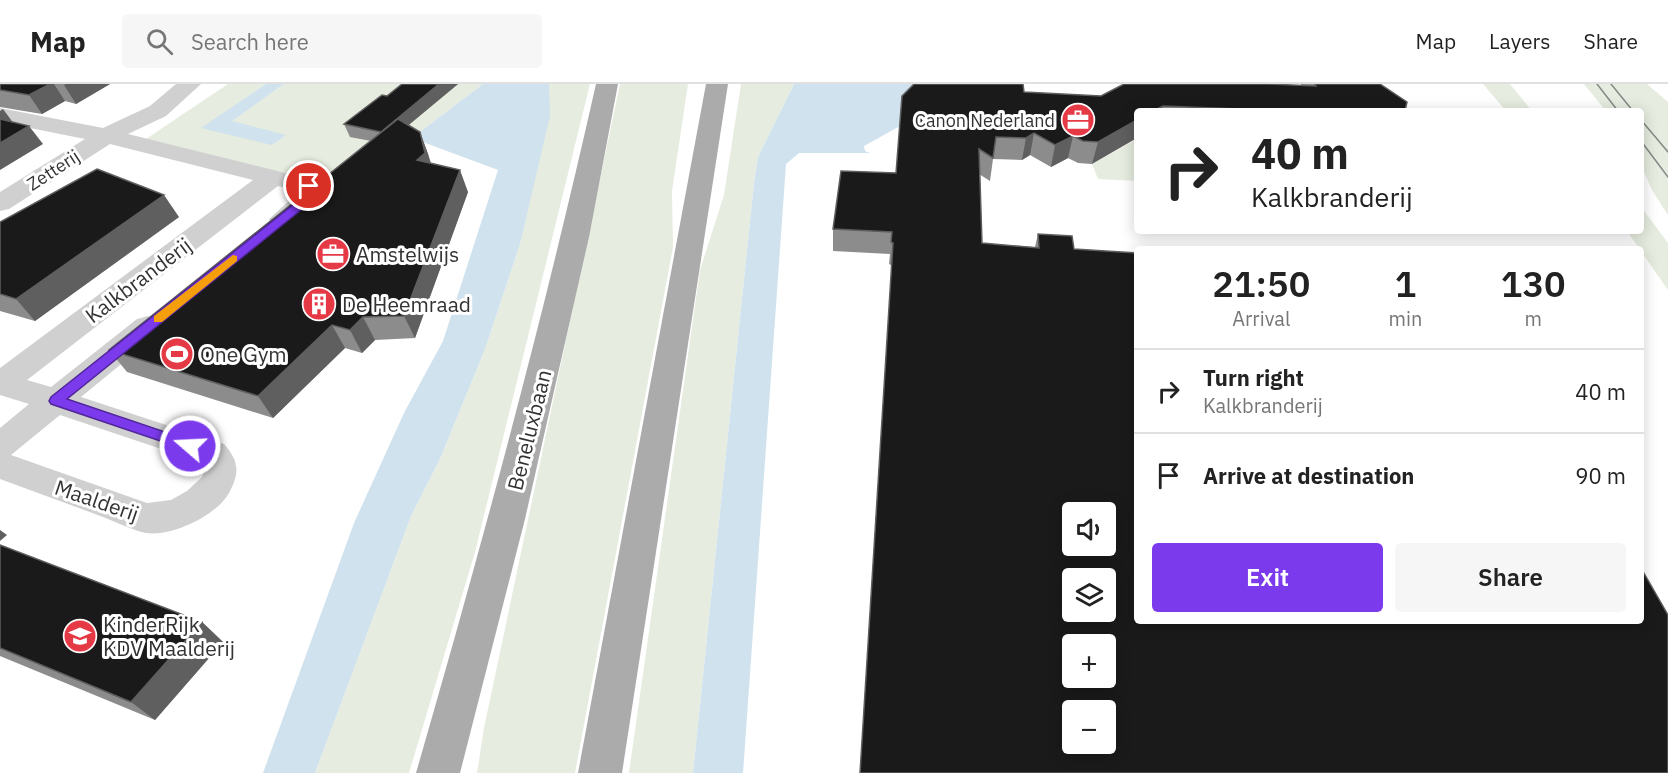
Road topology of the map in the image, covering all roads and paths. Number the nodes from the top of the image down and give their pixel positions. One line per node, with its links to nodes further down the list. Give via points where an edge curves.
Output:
1 (160, 84): 6 (street, Zetterij)
2 (190, 84): 6 (street, Zetterij, via 158,111)
3 (607, 84): 15 (main road, Beneluxbaan, via 513,496)
4 (717, 84): 16 (main road)
5 (0, 115): 6 (street)
6 (106, 136): 7 (street); 8 (street, Zetterij)
7 (273, 177): 9 (street, via 309,186 313,191); 11 (street, Kalkbranderij)
8 (0, 203)
9 (261, 236)
10 (168, 311): 12 (street, Kalkbranderij)
11 (1, 384): 12 (street, Maalderij)
12 (56, 401): 13 (street, Kalkbranderij); 14 (street, Maalderij, via 212,453 219,459 221,477 196,504 171,515 147,518)
13 (0, 446)
14 (0, 465)
15 (438, 773)
16 (600, 773)

